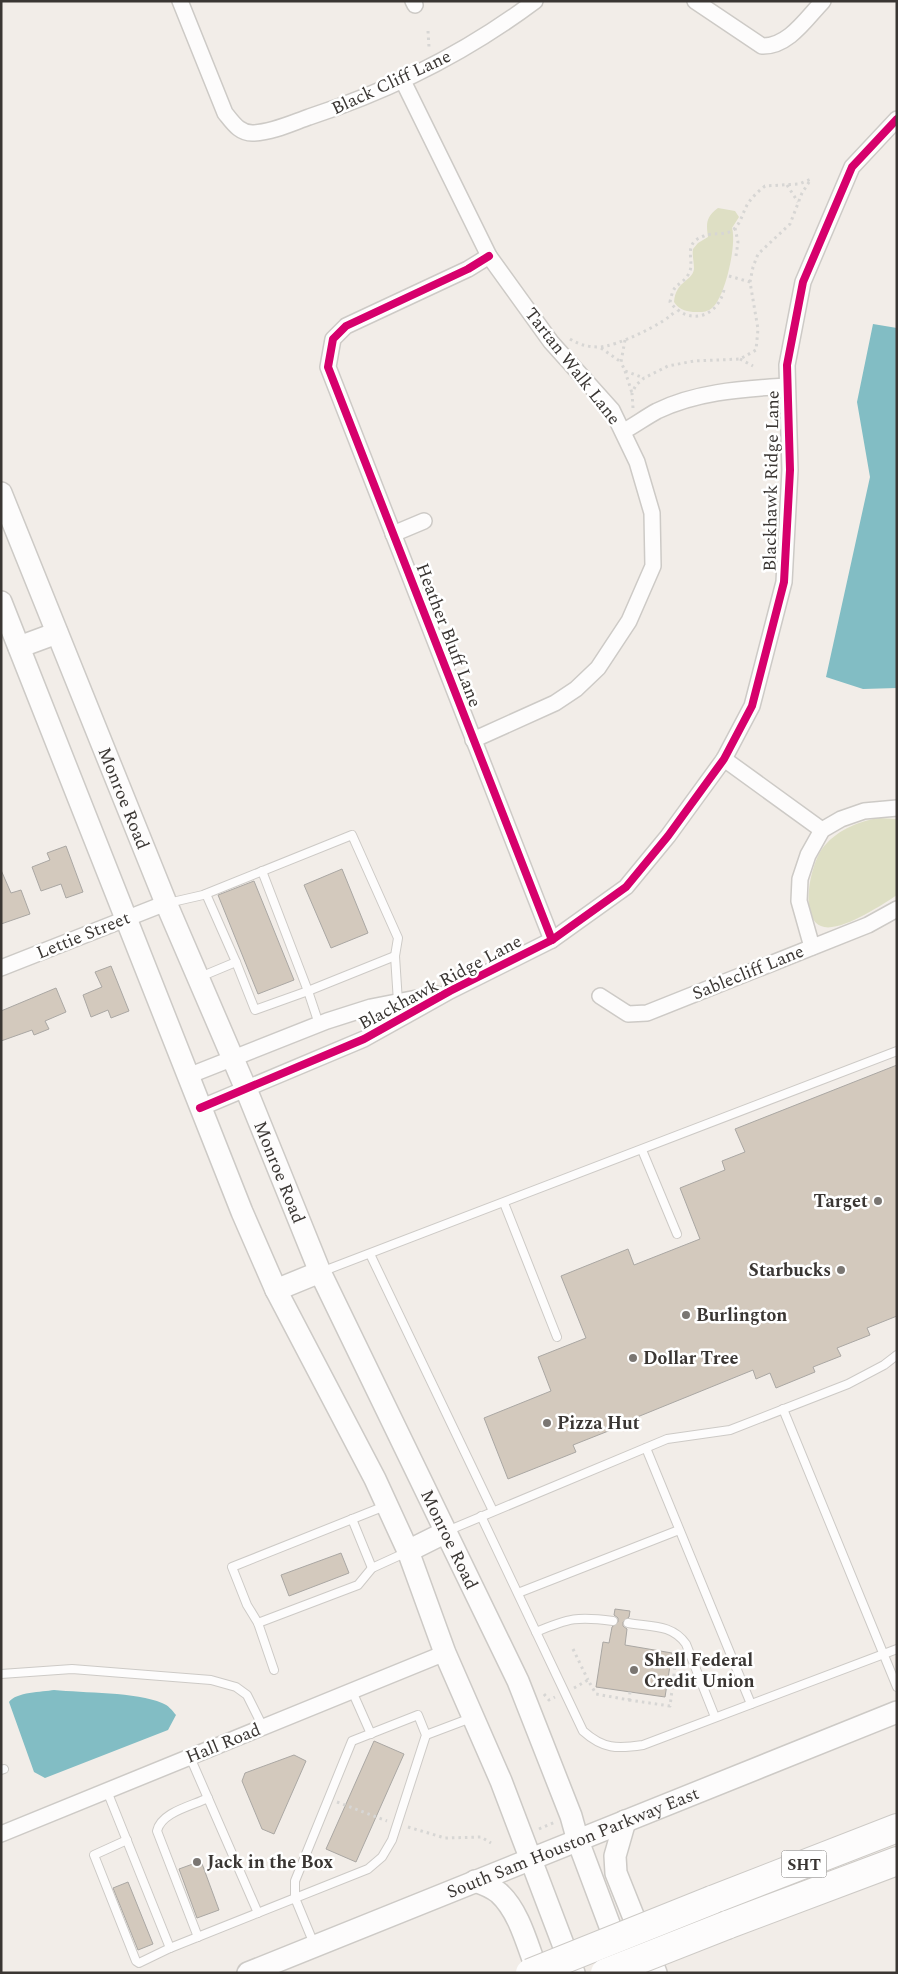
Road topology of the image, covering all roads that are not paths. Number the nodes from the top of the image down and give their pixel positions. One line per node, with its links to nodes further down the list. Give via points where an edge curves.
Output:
1 (180, 1): 5 (street, Black Cliff Lane, via 225,113 237,128 253,133 278,128)
2 (535, 1): 5 (street, Black Cliff Lane, via 510,20)
3 (695, 1): 4 (street, via 762,46 787,39)
4 (823, 1)
5 (403, 81): 7 (street, Tartan Walk Lane)
6 (897, 119): 8 (street, Blackhawk Ridge Lane, via 852,168 803,282 787,365)
7 (489, 256): 9 (street, Tartan Walk Lane, via 551,342 612,410); 12 (street, Heather Bluff Lane, via 346,326 333,339 328,367)
8 (787, 386): 9 (street, via 716,392 658,411); 17 (street, Blackhawk Ridge Lane, via 790,470 784,582 752,706)
9 (624, 431): 16 (street, Tartan Walk Lane, via 652,513 653,566 629,621 598,668 576,689 521,720)
10 (1, 493): 14 (main road, Monroe Road)
11 (424, 521): 12 (street)
12 (393, 534): 16 (street, Heather Bluff Lane)
13 (1, 602): 15 (main road)
14 (57, 633): 15 (main road); 22 (main road, Monroe Road)
15 (19, 647): 24 (main road)
16 (474, 740): 25 (street, Heather Bluff Lane)
17 (724, 759): 19 (street); 25 (street, Blackhawk Ridge Lane, via 626,887)
18 (897, 808): 19 (street, via 864,811 840,819)
19 (822, 830): 26 (street, via 800,878 799,901)
20 (262, 871): 21 (lane); 27 (lane, via 352,835 398,938); 31 (lane)
21 (206, 894): 22 (lane); 28 (lane)
22 (166, 903): 24 (street, Lettie Street); 30 (main road, Monroe Road)
23 (897, 909): 26 (street, Sablecliff Lane, via 868,925)
24 (128, 918): 29 (street, Lettie Street); 38 (main road)
25 (552, 940): 32 (street, Blackhawk Ridge Lane)
26 (812, 947): 33 (street, Sablecliff Lane, via 648,1013 628,1014)
27 (395, 956): 31 (lane); 34 (lane)
28 (236, 962): 30 (lane); 31 (lane, via 255,1010)
29 (1, 968)
30 (198, 978): 37 (main road, Monroe Road)
31 (308, 991): 35 (lane)
32 (450, 992): 34 (street, Blackhawk Ridge Lane); 39 (street, Blackhawk Ridge Lane, via 364,1039)
33 (600, 996)
34 (398, 1002): 35 (street, Blackhawk Ridge Lane)
35 (319, 1024): 37 (street, Blackhawk Ridge Lane)
36 (897, 1052): 41 (lane)
37 (232, 1058): 38 (street, Blackhawk Ridge Lane); 39 (main road, Monroe Road)
38 (188, 1076): 40 (main road)
39 (246, 1090): 40 (street, Blackhawk Ridge Lane); 45 (main road, Monroe Road)
40 (200, 1108): 46 (main road)
41 (642, 1150): 42 (lane); 43 (lane)
42 (504, 1203): 44 (lane); 47 (lane)
43 (677, 1234)
44 (370, 1254): 45 (lane); 52 (lane)
45 (320, 1272): 46 (main road); 56 (main road, Monroe Road)
46 (276, 1290): 51 (main road)
47 (557, 1337)
48 (897, 1355): 49 (lane, via 884,1366 856,1380)
49 (783, 1409): 50 (lane, via 730,1430 672,1438); 66 (lane)
50 (646, 1448): 52 (lane); 55 (lane)
51 (387, 1505): 54 (lane); 57 (main road)
52 (493, 1511): 53 (lane)
53 (481, 1516): 56 (lane); 59 (lane)
54 (352, 1519): 58 (lane); 61 (lane, via 232,1566 247,1605)
55 (679, 1530): 59 (lane); 71 (lane)
56 (446, 1532): 57 (main road); 85 (main road, Monroe Road, via 518,1681)
57 (408, 1551): 58 (lane); 65 (main road)
58 (372, 1568): 61 (lane, via 358,1584)
59 (518, 1593): 63 (lane)
60 (613, 1621): 63 (lane, via 572,1618)
61 (258, 1623): 67 (lane)
62 (628, 1623): 74 (lane, via 679,1634)
63 (536, 1632): 74 (lane, via 583,1731 595,1742 620,1748 643,1745)
64 (897, 1649): 66 (lane)
65 (445, 1653): 70 (street, Hall Road); 73 (main road)
66 (883, 1653): 69 (lane); 71 (lane)
67 (274, 1670)
68 (1, 1674): 75 (lane, via 72,1669 211,1680 236,1687 247,1695)
69 (897, 1687)
70 (352, 1691): 75 (street, Hall Road); 76 (lane)
71 (750, 1704): 74 (lane)
72 (897, 1712): 81 (main road, South Sam Houston Parkway East)
73 (473, 1717): 77 (lane); 86 (main road)
74 (715, 1718)
75 (263, 1727): 78 (street, Hall Road)
76 (371, 1734): 77 (lane, via 418,1715); 89 (lane, via 352,1741 295,1881)
77 (426, 1735): 89 (lane, via 392,1840 382,1857 368,1868)
78 (190, 1757): 79 (street, Hall Road); 80 (lane)
79 (107, 1790): 83 (street, Hall Road); 84 (lane)
80 (208, 1798): 90 (lane); 91 (lane, via 165,1818 157,1831)
81 (625, 1821): 85 (main road, South Sam Houston Parkway East); 100 (main road, via 615,1856 616,1873)
82 (897, 1828): 95 (highway, SHT, bridge)
83 (1, 1834)
84 (127, 1840): 93 (lane); 93 (lane, via 94,1855 136,1961 147,1961)
85 (578, 1841): 86 (main road, South Sam Houston Parkway East); 99 (main road, Monroe Road)
86 (531, 1858): 88 (main road, South Sam Houston Parkway East); 97 (main road)
87 (897, 1861): 98 (highway, SHT, bridge)
88 (475, 1881): 92 (main road, South Sam Houston Parkway East); 96 (main road, via 490,1887 505,1900)
89 (294, 1898): 90 (lane); 92 (lane)
90 (258, 1913): 91 (lane)
91 (198, 1937): 93 (lane)
92 (314, 1946): 94 (main road, South Sam Houston Parkway East)
93 (170, 1948)
94 (248, 1973)
95 (530, 1973)
96 (538, 1973)
97 (574, 1973)
98 (605, 1973)
99 (627, 1973)
100 (656, 1973)

